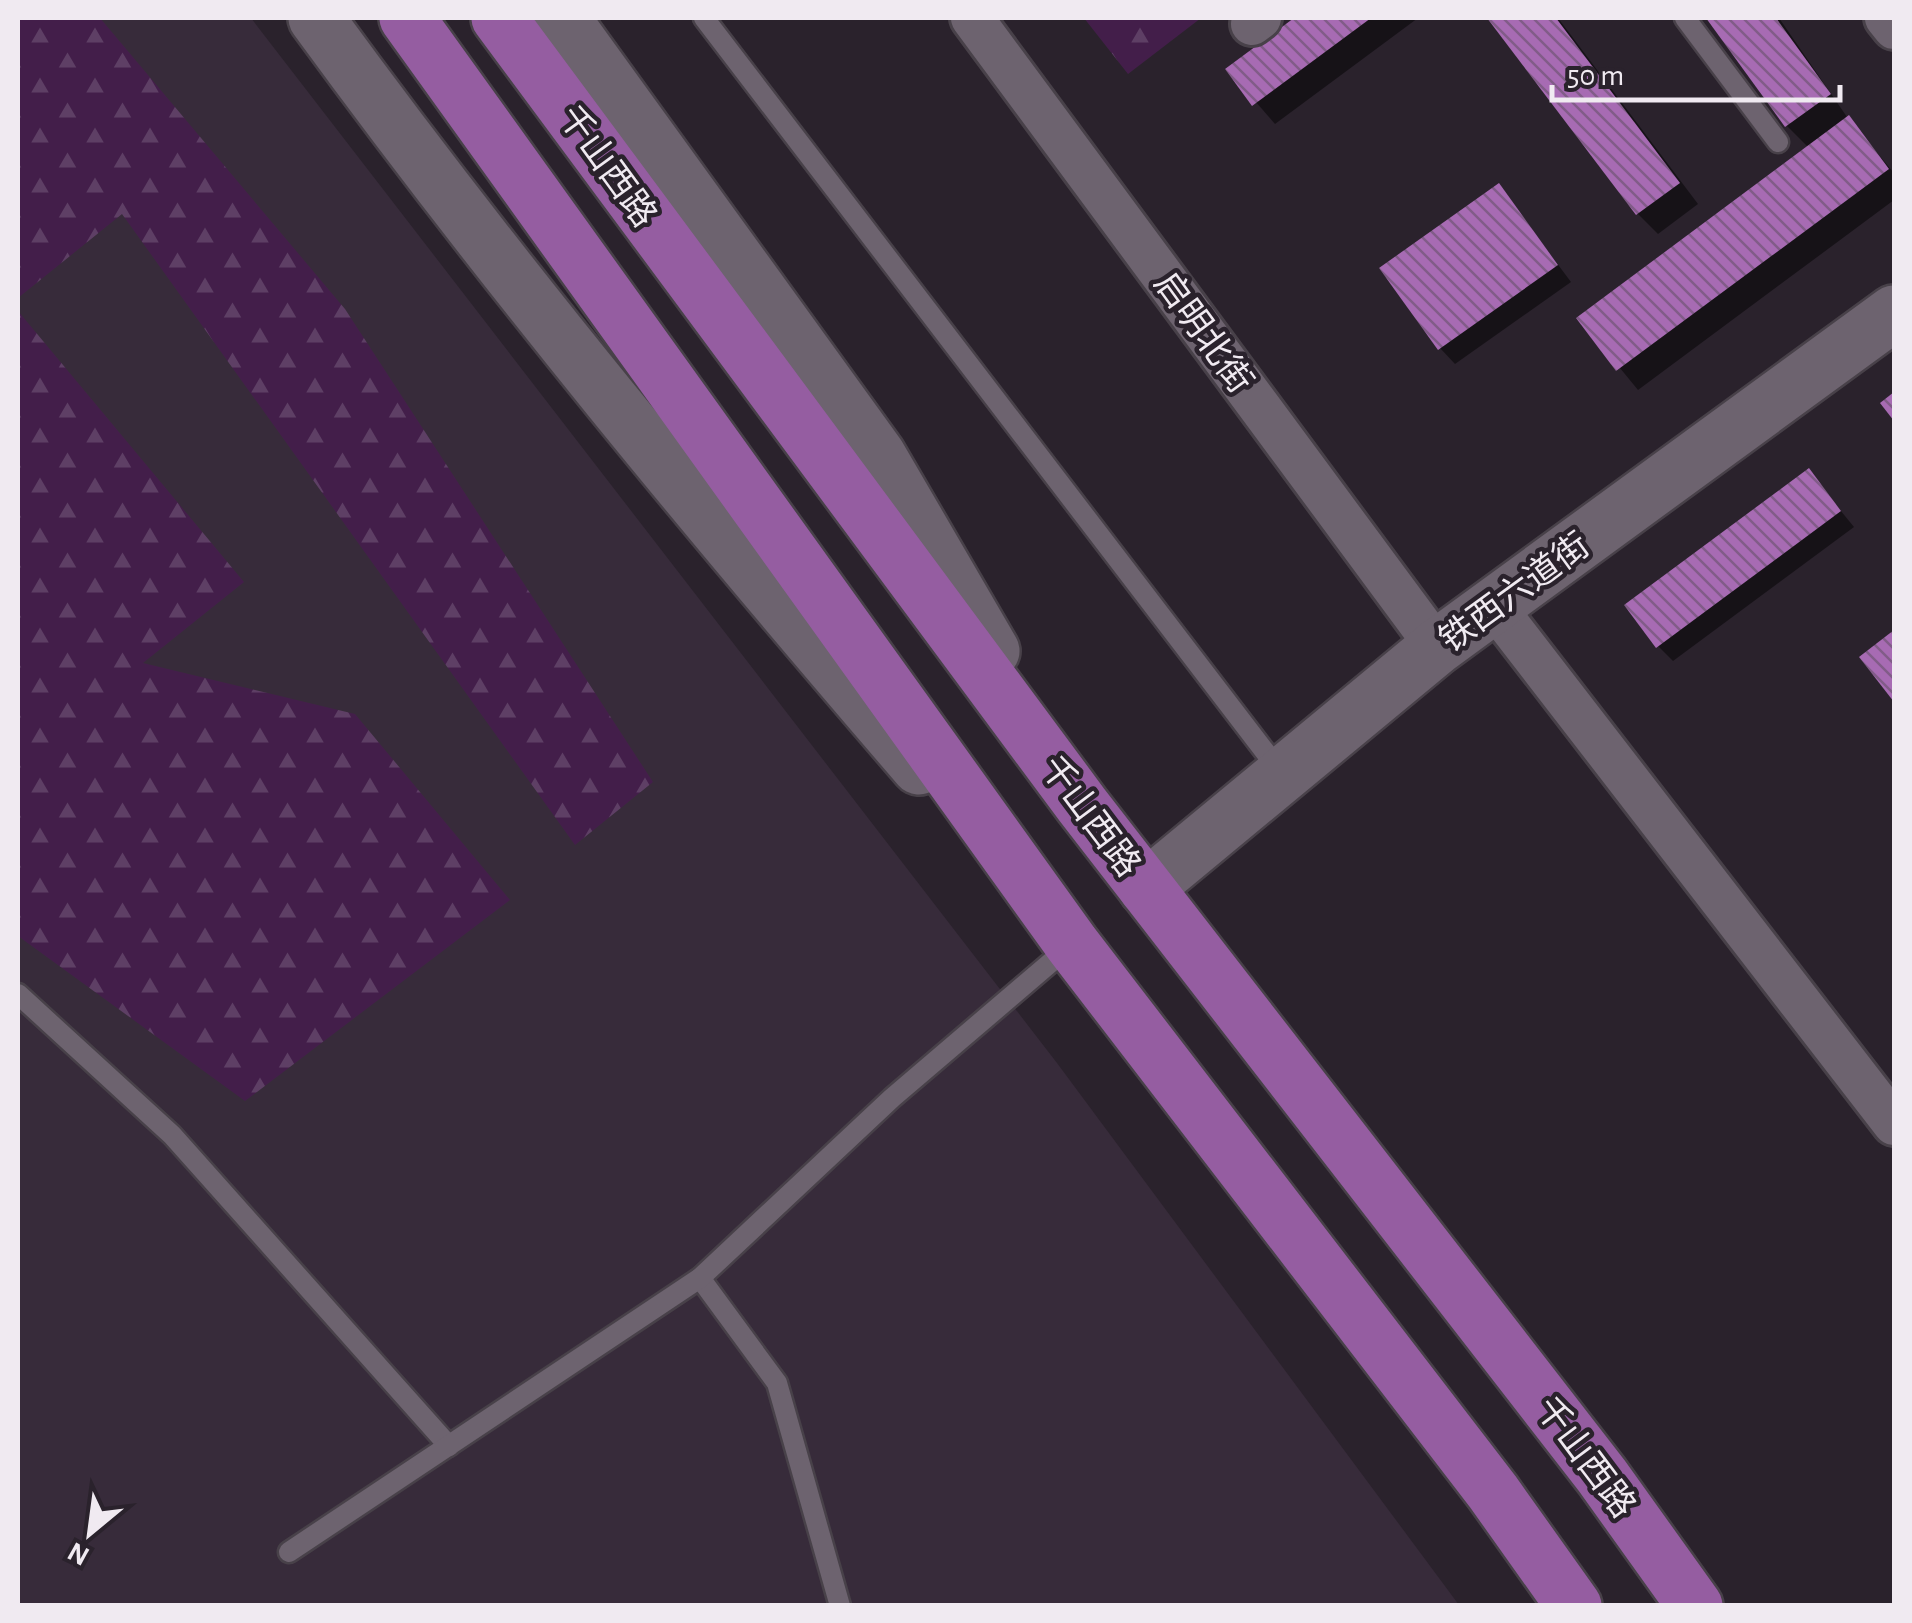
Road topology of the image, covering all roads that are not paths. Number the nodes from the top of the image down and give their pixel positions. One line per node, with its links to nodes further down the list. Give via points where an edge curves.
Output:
1 (316, 18): 17 (main road, via 441,189 679,489)
2 (407, 18): 17 (main road)
3 (499, 18): 15 (main road, 千山西路)
4 (562, 18): 15 (main road, via 878,455)
5 (704, 18): 14 (lane)
6 (972, 18): 13 (street, 启明北街)
7 (1685, 18): 10 (lane)
8 (1886, 18): 9 (street)
9 (1894, 28)
10 (1778, 142)
11 (1894, 313): 12 (main road, 铁西六道街)
12 (1494, 606): 13 (main road, 铁西六道街); 19 (street)
13 (1437, 648): 14 (main road, 铁西六道街)
14 (1283, 776): 16 (main road, 铁西六道街)
15 (1082, 805): 16 (main road, 千山西路)
16 (1146, 888): 25 (main road, 千山西路, via 1602,1476)
17 (1072, 944): 20 (lane, via 892,1098); 24 (main road)
18 (18, 994): 21 (lane, via 172,1136)
19 (1894, 1124)
20 (700, 1278): 21 (lane); 23 (lane, via 777,1383)
21 (449, 1446): 22 (lane)
22 (289, 1552)
23 (840, 1606)
24 (1574, 1606)
25 (1695, 1606)

